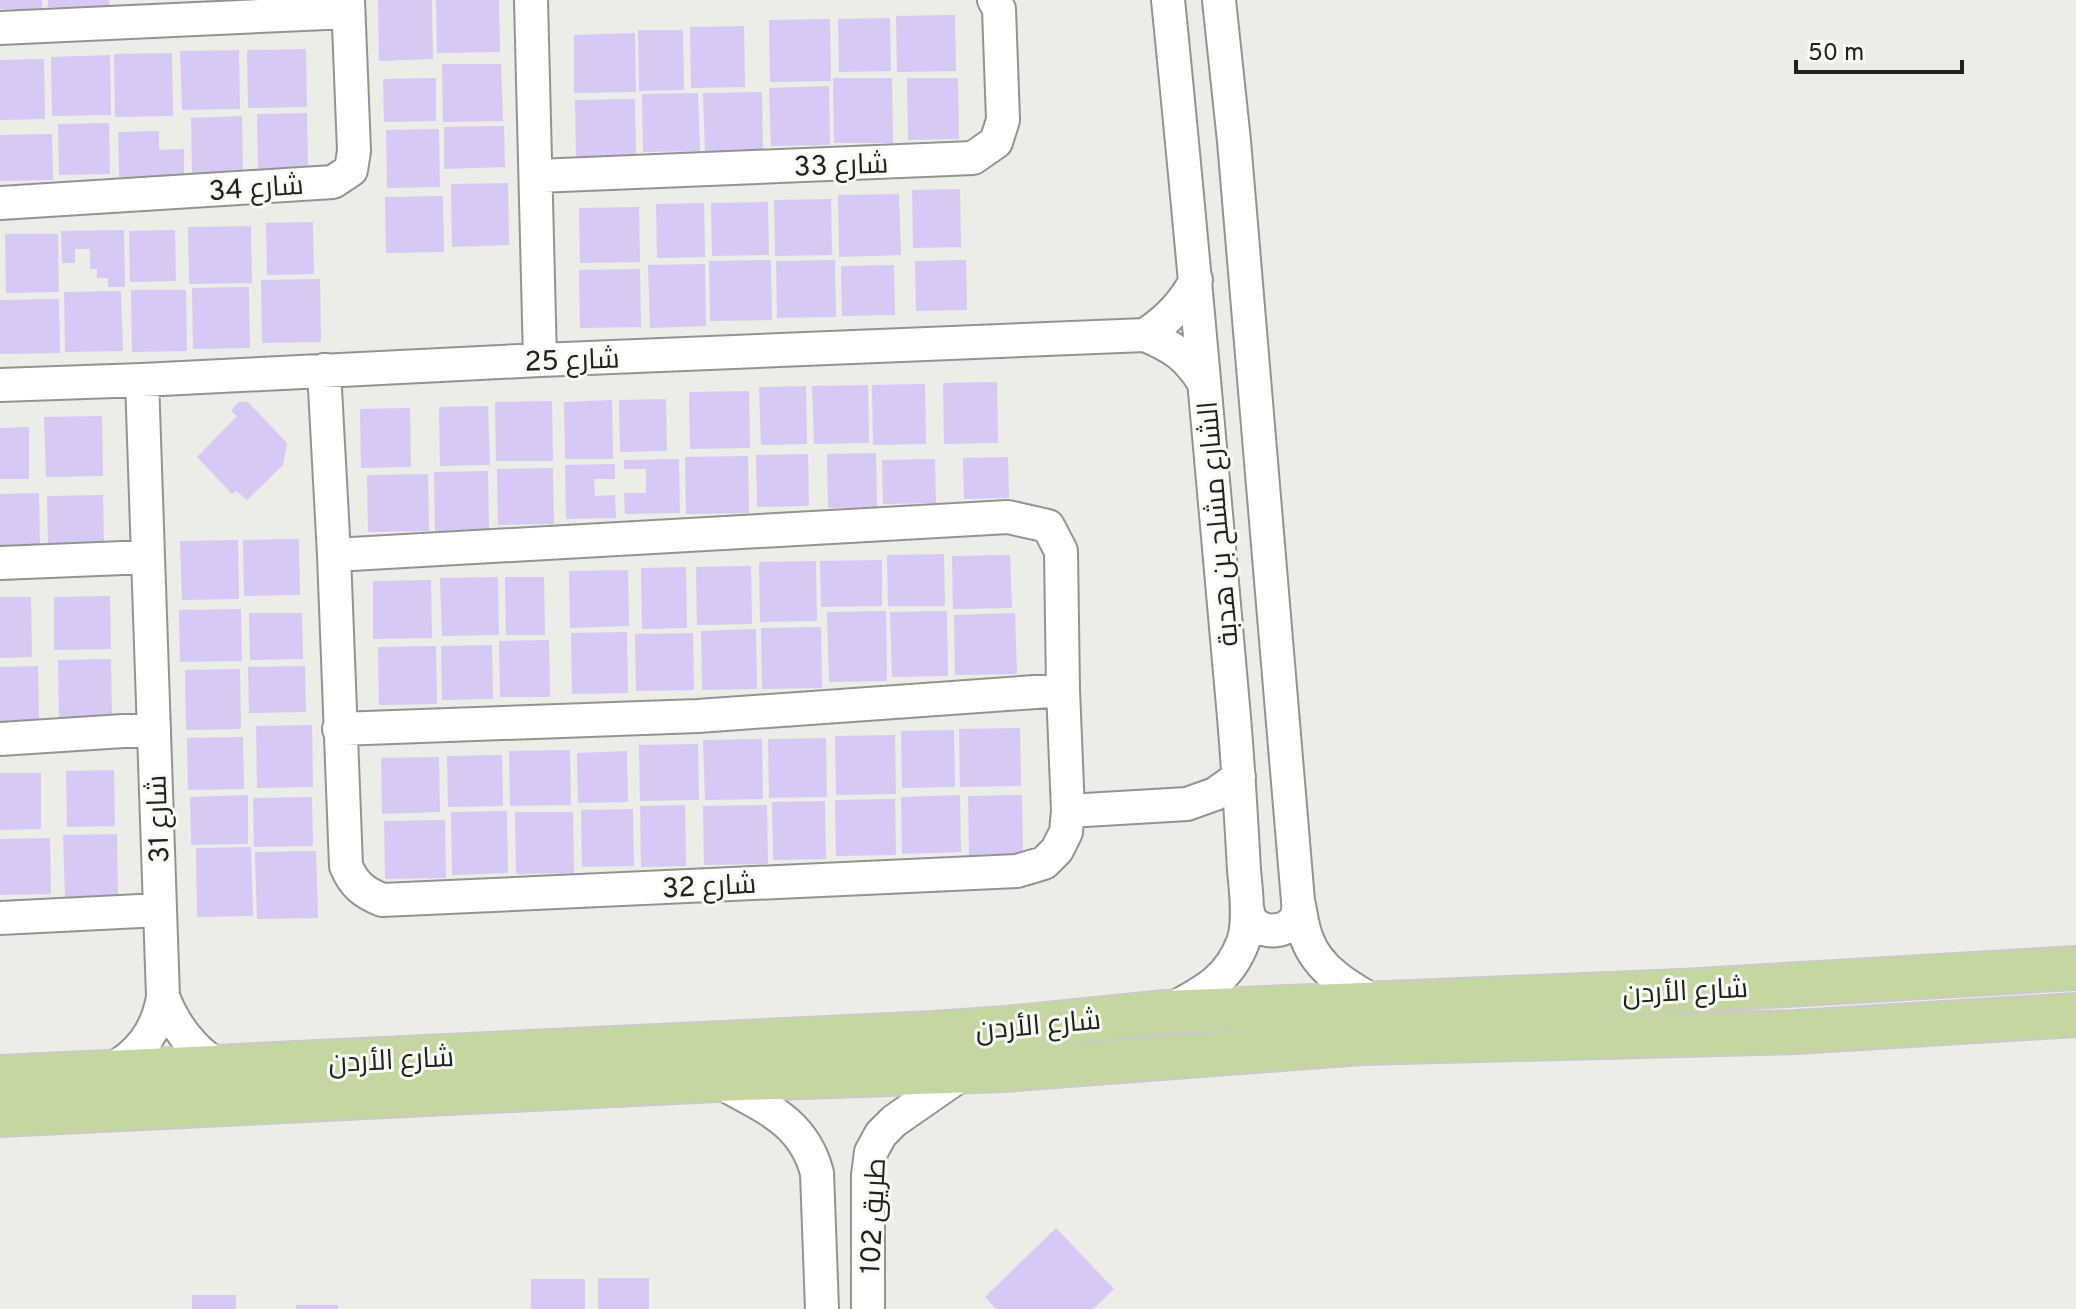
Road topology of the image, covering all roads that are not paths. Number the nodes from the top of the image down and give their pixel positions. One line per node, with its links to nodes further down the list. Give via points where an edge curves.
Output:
1 (531, 0): 7 (street)
2 (994, 0): 7 (street, شارع 33, via 999,9 1003,120 996,142 973,158)
3 (1168, 0): 9 (street, الشارع مشلح بن هدبة)
4 (1219, 0): 25 (street, الشارع مشلح بن هدبة)
5 (348, 6): 6 (street, شارع 34); 8 (street, شارع 34, via 354,151 351,170 333,182)
6 (0, 28)
7 (537, 176): 11 (street)
8 (0, 203)
9 (1196, 280): 10 (street, via 1175,312); 14 (street, الشارع مشلح بن هدبة)
10 (1145, 335): 11 (street, شارع 25); 14 (street, شارع 25, via 1180,353)
11 (540, 360): 12 (street, شارع 25)
12 (324, 370): 13 (street, شارع 25); 16 (street, شارع 32)
13 (142, 380): 15 (street, شارع 25); 17 (street, شارع 31)
14 (1204, 383): 23 (street, الشارع مشلح بن هدبة)
15 (0, 385)
16 (334, 555): 19 (street, شارع 32, via 1008,517 1048,526 1061,551); 21 (street, شارع 32)
17 (148, 557): 18 (street); 20 (street, شارع 31)
18 (0, 563)
19 (1063, 690): 21 (street, via 698,716); 24 (street, شارع 32)
20 (154, 729): 22 (street); 27 (street, شارع 31)
21 (339, 729): 24 (street, شارع 32, via 346,866 363,892 382,900 1017,871 1044,863 1057,850)
22 (0, 739)
23 (1239, 777): 24 (street, via 1215,794 1187,804); 26 (street, الشارع مشلح بن هدبة)
24 (1068, 811)
25 (1298, 901): 26 (street, via 1289,926 1276,931 1262,929); 32 (street, الشارع مشلح بن هدبة, via 1318,959)
26 (1247, 908): 33 (street, الشارع مشلح بن هدبة, via 1244,940 1233,962 1207,991)
27 (160, 910): 28 (street); 31 (street, شارع 31)
28 (0, 918)
29 (2076, 968): 30 (main road, شارع الأردن)
30 (1927, 976): 32 (main road, شارع الأردن); 35 (main road, via 1880,990 1782,994 1772,1006 1773,1014 1783,1027)
31 (163, 997): 36 (street, شارع 31, via 184,1037); 38 (street, شارع 31, via 149,1037 131,1058)
32 (1377, 1003): 33 (main road, شارع الأردن)
33 (1166, 1012): 36 (main road, شارع الأردن, via 933,1033)
34 (2070, 1018): 35 (main road, شارع الأردن)
35 (1796, 1032): 37 (main road, شارع الأردن, via 1361,1043)
36 (219, 1067): 38 (main road, شارع الأردن)
37 (966, 1071): 40 (main road, شارع الأردن); 43 (street, طريق 102, via 894,1121 871,1152)
38 (107, 1072): 39 (main road, شارع الأردن)
39 (0, 1077)
40 (716, 1080): 41 (main road, شارع الأردن); 42 (street, طريق 102, via 795,1128 813,1157)
41 (0, 1115)
42 (822, 1309)
43 (868, 1309)

